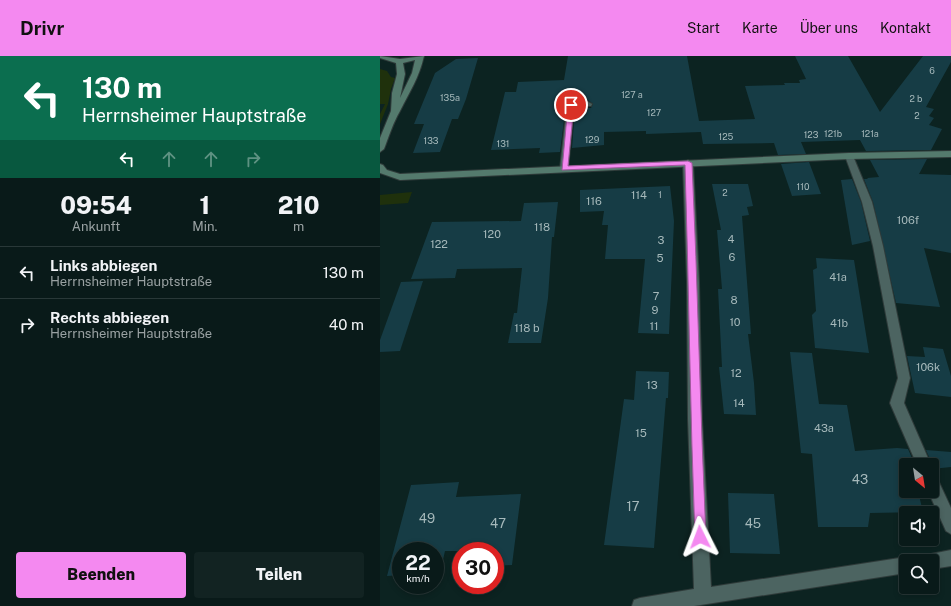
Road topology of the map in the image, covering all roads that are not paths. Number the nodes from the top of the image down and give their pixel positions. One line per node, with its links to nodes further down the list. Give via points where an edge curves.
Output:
1 (420, 56): 3 (street); 7 (street, via 408,91)
2 (381, 57): 3 (street)
3 (399, 61): 7 (street, via 401,74)
4 (588, 104): 5 (lane)
5 (571, 105): 6 (lane); 12 (lane)
6 (561, 106)
7 (395, 112): 8 (street)
8 (380, 149)
9 (951, 154): 10 (street)
10 (849, 156): 11 (street); 14 (street, via 866,202 878,246 904,378 897,403)
11 (688, 163): 12 (street); 20 (street)
12 (564, 169): 13 (street, via 400,177)
13 (381, 171)
14 (921, 458)
15 (939, 498): 16 (street)
16 (951, 526)
17 (951, 558): 18 (street)
18 (939, 560)
19 (899, 566): 20 (street)
20 (703, 596): 21 (street)
21 (640, 606)

